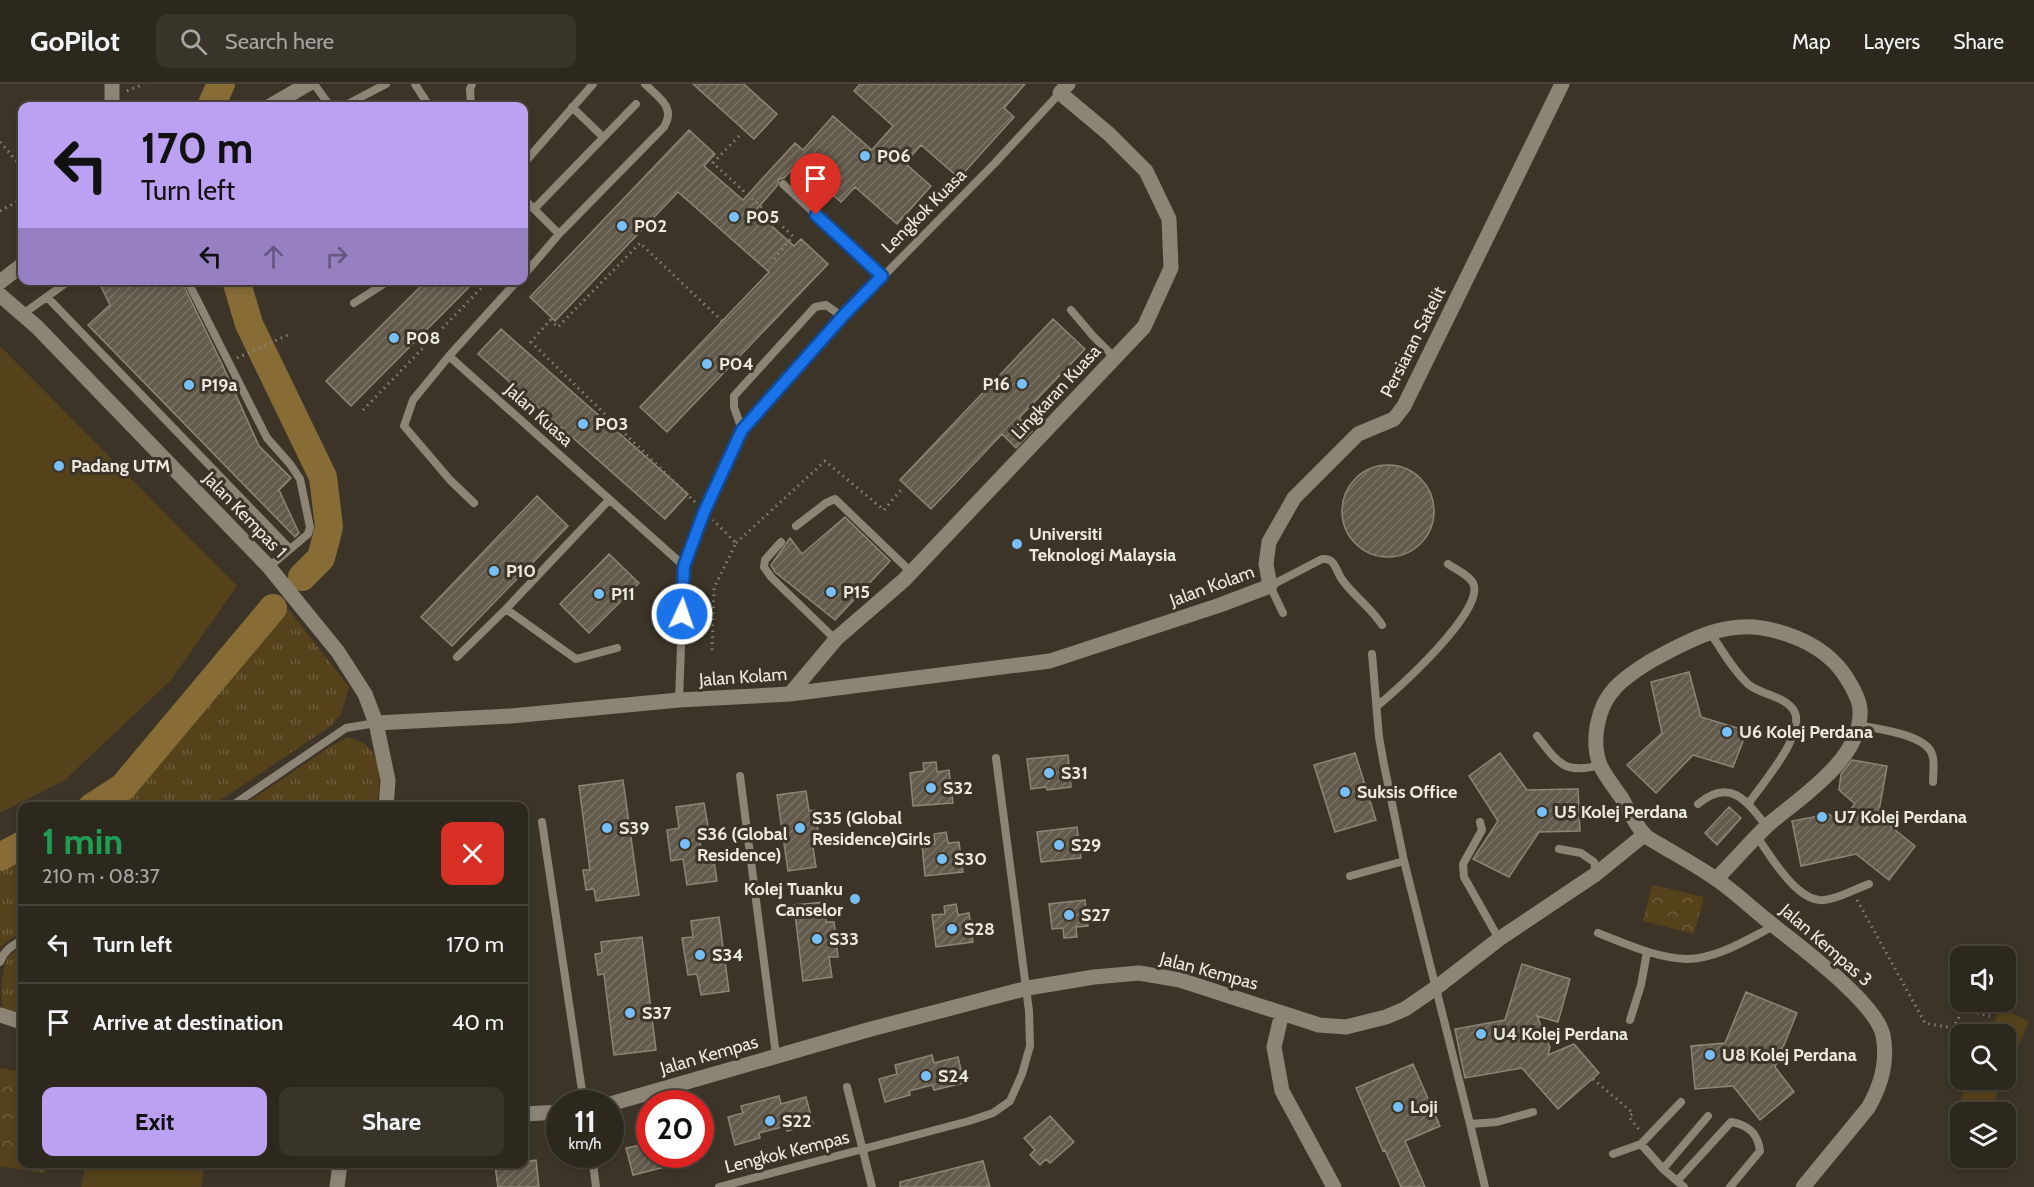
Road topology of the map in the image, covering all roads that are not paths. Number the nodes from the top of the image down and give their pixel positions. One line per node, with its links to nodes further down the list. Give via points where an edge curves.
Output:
1 (112, 84): 11 (street)
2 (308, 84): 12 (street)
3 (314, 84): 13 (lane)
4 (386, 84): 14 (lane)
5 (415, 84): 15 (lane)
6 (472, 84): 16 (lane)
7 (593, 84): 18 (lane)
8 (645, 84): 24 (lane, via 667,106 668,121)
9 (1562, 84): 51 (street, Persiaran Satelit, via 1404,406 1394,419 1358,434 1294,498 1269,542 1266,564)
10 (1064, 89): 27 (lane, Lengkok Kuasa); 40 (street, Lingkaran Kuasa, via 1146,171 1169,219 1172,268 1144,327)
11 (112, 102)
12 (277, 102)
13 (327, 102)
14 (352, 102)
15 (426, 102)
16 (471, 102)
17 (636, 104): 19 (lane)
18 (572, 107): 19 (lane); 20 (lane)
19 (603, 137): 23 (lane)
20 (528, 158)
21 (783, 184): 27 (lane)
22 (528, 203): 23 (lane)
23 (534, 209): 24 (lane)
24 (559, 234): 26 (lane)
25 (18, 268): 28 (street)
26 (528, 270)
27 (882, 276): 38 (lane, Lengkok Kuasa)
28 (0, 282)
29 (63, 285): 34 (lane)
30 (190, 285): 46 (lane, via 267,438 300,479 310,527 308,534)
31 (382, 285): 35 (lane)
32 (513, 285): 39 (lane)
33 (0, 295): 37 (street, Jalan Kempas 1)
34 (46, 297): 37 (lane); 46 (lane)
35 (354, 303)
36 (1071, 310): 40 (lane)
37 (23, 314): 49 (street, Jalan Kempas 1)
38 (843, 316): 41 (lane, Lengkok Kuasa); 41 (lane, via 826,305 815,307 734,396)
39 (449, 356): 42 (lane, Jalan Kuasa); 43 (lane, via 413,400 405,426)
40 (1116, 358): 50 (street, Lingkaran Kuasa)
41 (742, 430): 48 (lane, Lengkok Kuasa)
42 (609, 500): 48 (lane, Jalan Kuasa); 52 (lane)
43 (474, 503)
44 (796, 526): 50 (lane, via 835,499)
45 (781, 542): 56 (lane, via 765,560 764,567)
46 (290, 549): 49 (lane)
47 (1448, 564): 62 (lane, via 1473,582 1475,590 1469,607 1456,628)
48 (684, 566): 61 (lane, Lengkok Kuasa)
49 (269, 567): 63 (street, Jalan Kempas 1, via 338,652 365,694)
50 (911, 572): 56 (street, Lingkaran Kuasa)
51 (1270, 586): 53 (lane, Persiaran Satelit); 54 (lane, via 1328,559); 60 (street, Jalan Kolam, via 1050,662)
52 (506, 609): 57 (lane, via 576,659); 59 (lane)
53 (1283, 613)
54 (1382, 625)
55 (1710, 632): 64 (street, via 1753,626 1817,647 1850,682 1860,706); 67 (street, via 1645,665 1615,687 1598,723); 72 (lane, via 1749,686 1773,695 1793,709 1797,720 1792,742)
56 (836, 640): 60 (street, Lingkaran Kuasa)
57 (617, 648)
58 (1372, 654): 62 (lane)
59 (457, 657)
60 (790, 694): 61 (street, Jalan Kolam)
61 (679, 700): 63 (street, Jalan Kolam, via 511,716)
62 (1377, 706): 79 (lane, via 1379,736)
63 (376, 723): 70 (lane, Jalan Kolam, via 346,728); 71 (street, Jalan Kempas 1, via 388,780)
64 (1858, 725): 69 (lane, via 1925,744 1933,754); 76 (street, via 1845,756)
65 (1537, 736): 67 (lane, via 1570,769)
66 (996, 758): 91 (lane, Lengkok Kempas)
67 (1600, 765): 77 (street)
68 (740, 776): 96 (lane)
69 (1933, 782)
70 (237, 802)
71 (386, 802)
72 (1749, 803): 73 (lane, via 1721,792 1710,794); 76 (lane)
73 (1698, 804)
74 (542, 822): 98 (lane)
75 (1480, 822): 86 (lane, via 1482,830 1462,864 1464,877)
76 (1762, 832): 82 (street); 83 (lane, via 1785,875 1812,899 1825,900)
77 (1644, 835): 80 (street, Jalan Kempas); 82 (street, Jalan Kempas 3)
78 (1559, 849): 80 (lane, via 1581,853 1594,862)
79 (1404, 861): 81 (lane); 90 (lane)
80 (1596, 874): 86 (street, Jalan Kempas)
81 (1350, 876)
82 (1716, 879): 84 (street, Jalan Kempas 3)
83 (1869, 884)
84 (1774, 926): 88 (lane, via 1709,956 1687,959); 120 (street, Jalan Kempas 3, via 1862,1001 1882,1034 1885,1058 1876,1095 1868,1108)
85 (1598, 933): 88 (lane)
86 (1499, 939): 90 (street, Jalan Kempas)
87 (18, 943): 89 (lane)
88 (1647, 952): 94 (lane)
89 (0, 962)
90 (1437, 987): 92 (street, Jalan Kempas, via 1405,1009 1346,1027 1319,1025); 105 (lane)
91 (1028, 988): 92 (street, Jalan Kempas, via 1139,973 1180,980); 96 (street, Jalan Kempas); 107 (lane, Lengkok Kempas, via 1030,1046 1010,1101 993,1113 969,1121)
92 (1282, 1013): 117 (street, via 1274,1047 1282,1091)
93 (0, 1015): 95 (street)
94 (1630, 1020)
95 (18, 1021)
96 (776, 1055): 99 (street, Jalan Kempas)
97 (847, 1087): 107 (lane, Lengkok Kempas)
98 (582, 1090)
99 (624, 1100)
100 (1681, 1102): 106 (lane)
101 (1533, 1112): 105 (lane, via 1497,1122)
102 (546, 1113): 103 (street)
103 (528, 1114)
104 (1708, 1116): 111 (lane)
105 (1470, 1124): 118 (lane)
106 (1644, 1142): 108 (lane); 111 (lane)
107 (863, 1150): 115 (lane, Lengkok Kempas); 116 (lane, Lengkok Kempas)
108 (1613, 1154)
109 (339, 1168): 113 (street)
110 (594, 1168): 114 (lane)
111 (1663, 1169): 112 (lane)
112 (1680, 1184): 119 (lane, via 1731,1122 1750,1129 1760,1151)
113 (337, 1187)
114 (596, 1187)
115 (719, 1187)
116 (872, 1187)
117 (1334, 1187)
118 (1485, 1187)
119 (1730, 1187)
120 (1803, 1187)

